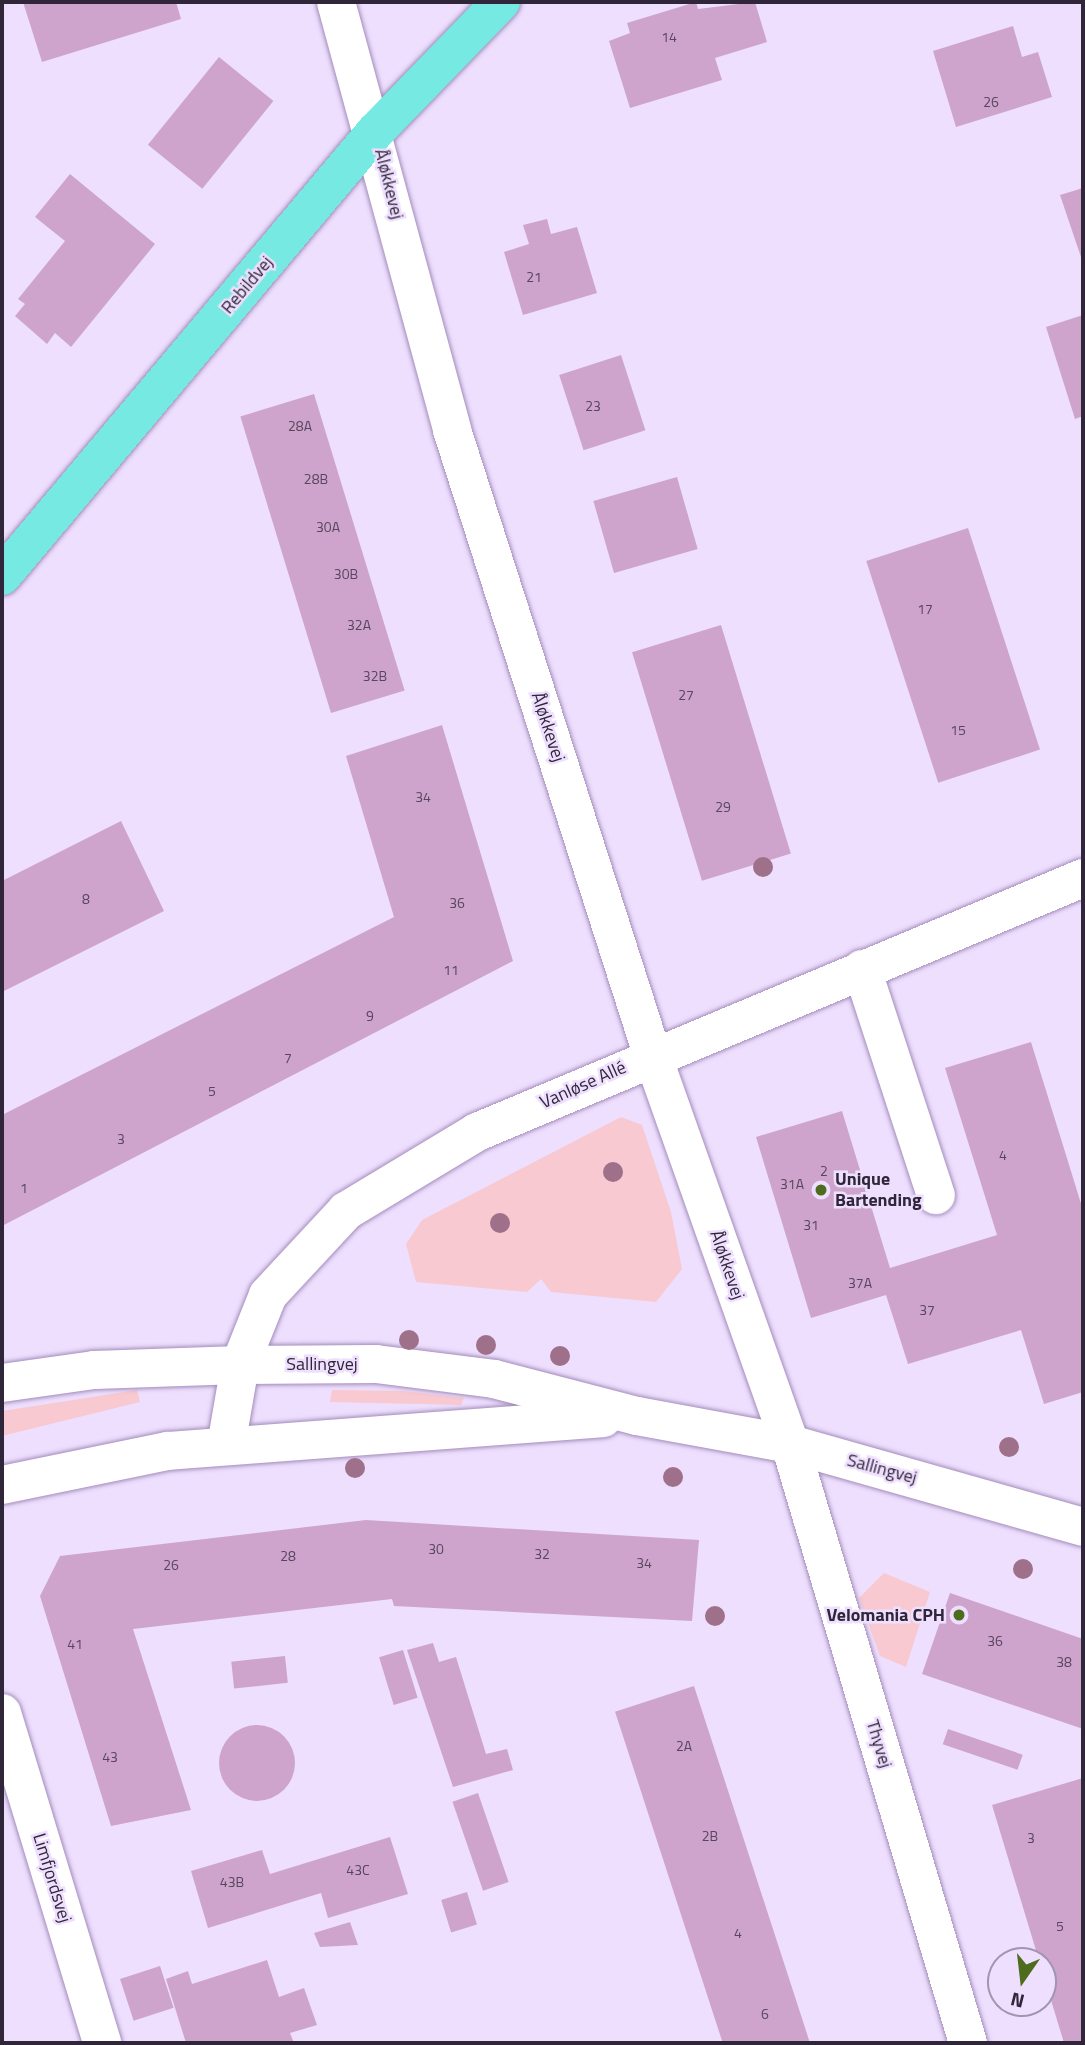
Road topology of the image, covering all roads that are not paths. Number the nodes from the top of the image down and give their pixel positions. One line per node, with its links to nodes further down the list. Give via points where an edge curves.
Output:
1 (336, 2): 3 (street, Åløkkevej)
2 (501, 2): 3 (main road, Rebildvej)
3 (375, 132): 4 (main road, Rebildvej); 7 (street, Åløkkevej, via 452,430)
4 (2, 576)
5 (1083, 878): 6 (street, Vanløse Allé)
6 (862, 969): 7 (street, Vanløse Allé); 8 (street)
7 (652, 1054): 9 (street, Vanløse Allé, via 477,1132 346,1211 268,1295); 12 (street, Åløkkevej)
8 (936, 1195)
9 (240, 1365): 10 (street, Sallingvej, via 94,1370); 11 (street, Sallingvej, via 376,1364 481,1377); 13 (street, Vanløse Allé)
10 (2, 1383)
11 (637, 1416): 12 (street, Sallingvej); 13 (street, Sallingvej)
12 (790, 1444): 15 (street, Sallingvej); 18 (street, Thyvej)
13 (226, 1446): 14 (street, Sallingvej)
14 (2, 1485)
15 (1083, 1527)
16 (2, 1713): 17 (street, Limfjordsvej)
17 (102, 2043)
18 (968, 2043)

